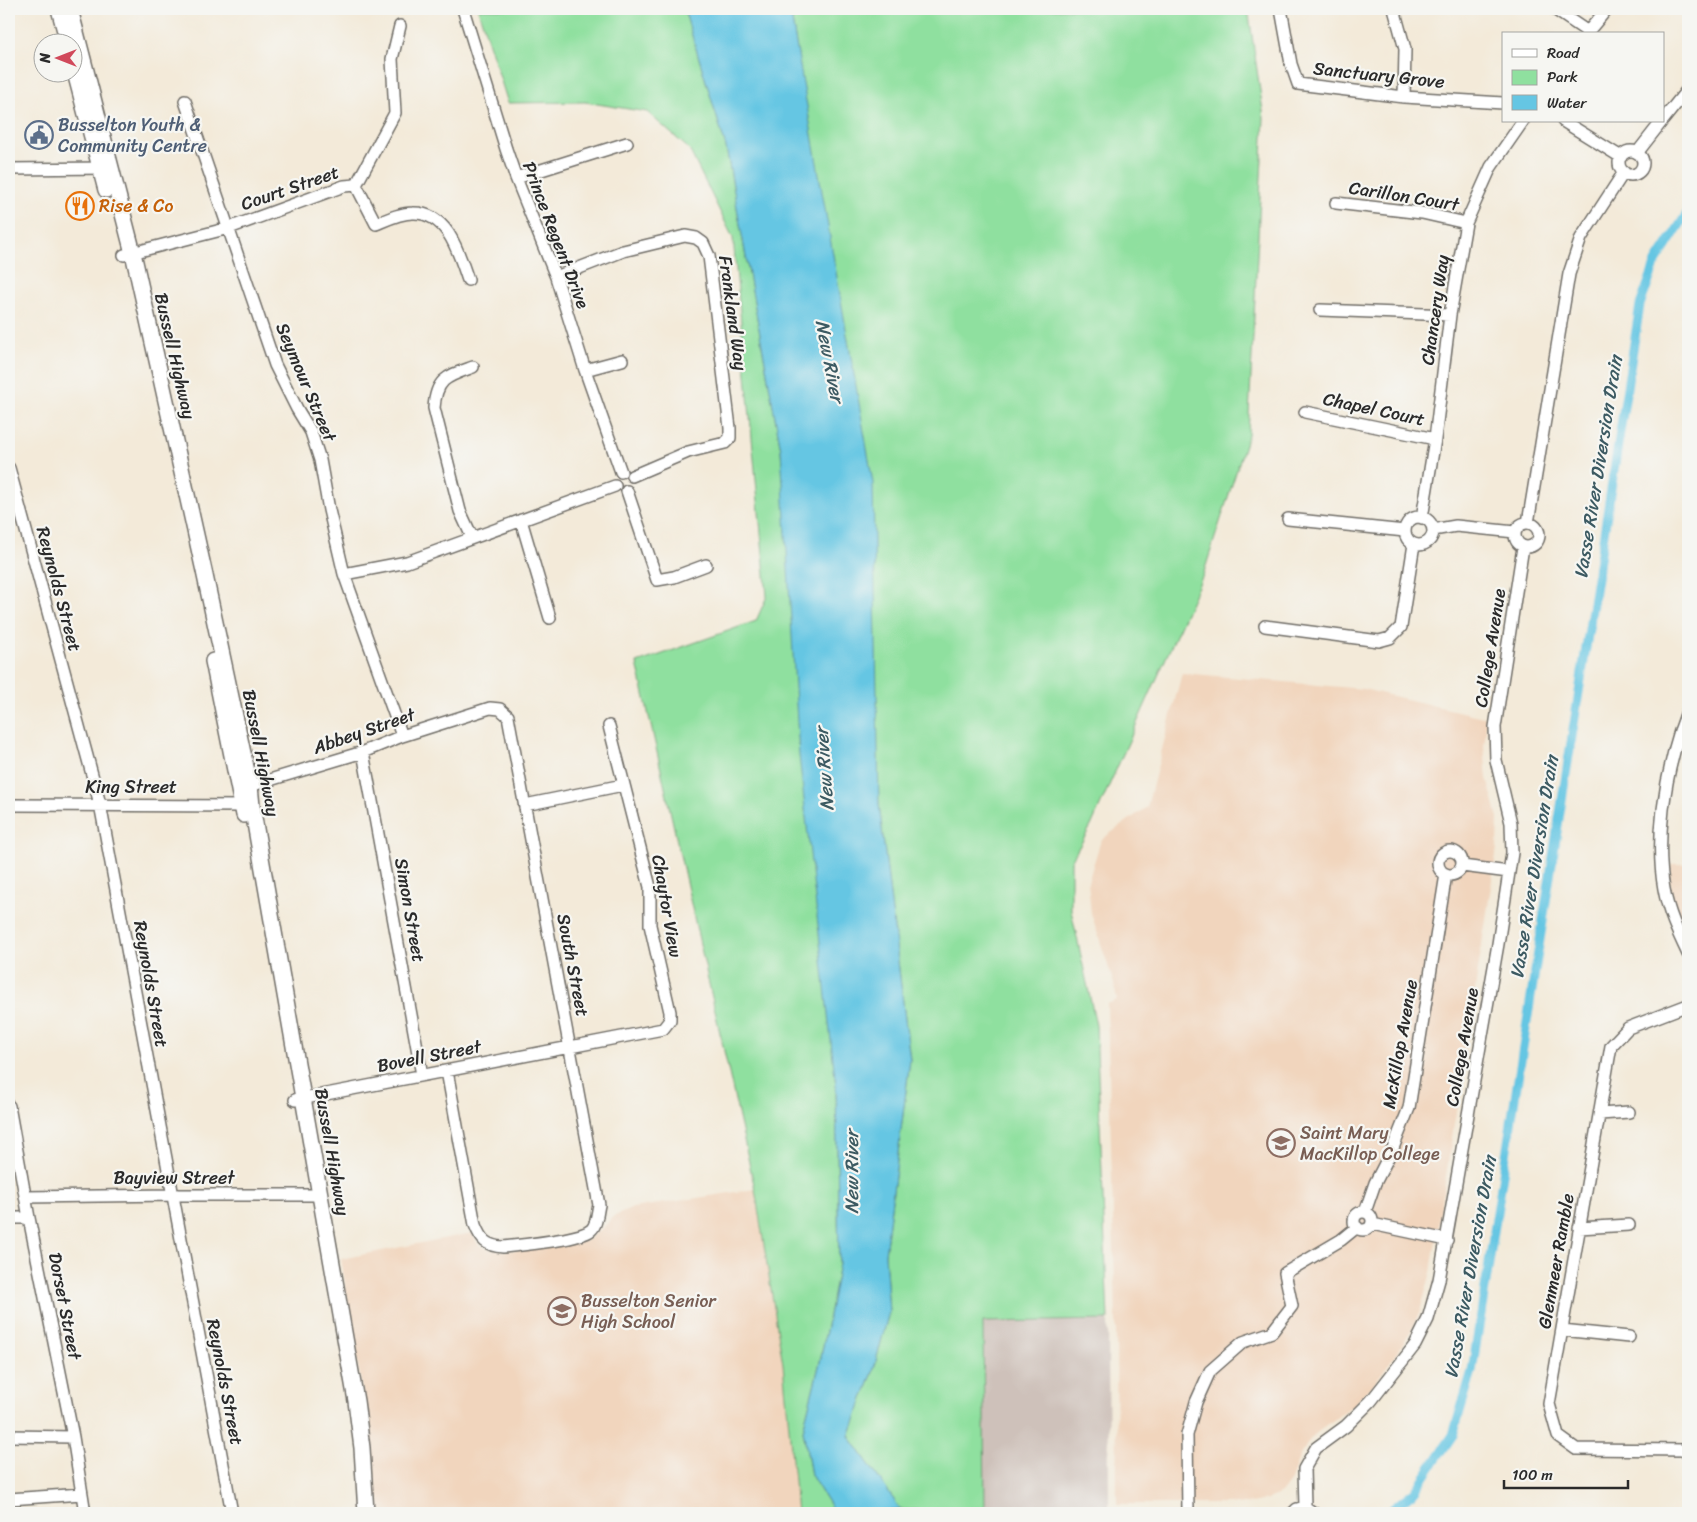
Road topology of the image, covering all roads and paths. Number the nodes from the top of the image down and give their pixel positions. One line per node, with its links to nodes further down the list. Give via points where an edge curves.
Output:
1 (59, 9): 9 (main road)
2 (70, 9): 25 (main road, Bussell Highway)
3 (463, 9): 27 (street, Prince Regent Drive)
4 (1281, 9): 14 (street, Sanctuary Grove, via 1298,84)
5 (1394, 9): 14 (street, via 1405,49)
6 (1554, 9): 10 (street)
7 (1607, 9): 11 (street)
8 (400, 26): 28 (street, via 392,58 395,113)
9 (65, 32)
10 (1586, 32)
11 (1588, 32)
12 (78, 82): 25 (main road, Bussell Highway)
13 (1688, 89): 17 (street)
14 (1404, 97): 16 (street, Sanctuary Grove)
15 (186, 102): 31 (street, Seymour Street)
16 (1502, 103)
17 (1664, 120)
18 (1522, 122): 30 (street, Chancery Way, via 1491,167)
19 (1565, 122): 23 (street)
20 (1662, 122): 22 (street)
21 (627, 143): 27 (street)
22 (1637, 153): 23 (street, via 1627,152); 26 (street, via 1642,159 1641,170 1631,175)
23 (1621, 157): 26 (street, via 1619,165)
24 (9, 168): 25 (street)
25 (105, 168): 32 (main road, Bussell Highway)
26 (1624, 172): 49 (street, via 1580,238 1569,274)
27 (516, 178): 33 (street, Prince Regent Drive)
28 (356, 185): 31 (street, Court Street, via 344,186); 34 (street, Court Street, via 376,224 412,213 423,214 446,229)
29 (1336, 203): 30 (street, Carillon Court, via 1422,213)
30 (1466, 223): 36 (street, Chancery Way)
31 (229, 228): 32 (street, Court Street); 57 (street, Seymour Street, via 275,365 311,432)
32 (128, 254): 66 (main road, Bussell Highway, via 204,571)
33 (556, 277): 39 (street, Prince Regent Drive); 43 (street, Frankland Way, via 623,251 685,236 696,238 709,256 730,438 725,443 688,452)
34 (468, 280)
35 (1320, 310): 36 (street)
36 (1450, 315): 41 (street, Chancery Way)
37 (622, 360): 39 (street)
38 (474, 367): 53 (street, via 447,376 435,394 434,408 460,511)
39 (585, 370): 43 (street, Prince Regent Drive)
40 (1305, 412): 41 (street, Chapel Court)
41 (1435, 440): 46 (street, Chancery Way)
42 (9, 468): 67 (street, Reynolds Street)
43 (627, 474): 44 (street, via 616,476); 45 (street, via 634,483)
44 (615, 486): 45 (street, via 621,492); 48 (street)
45 (627, 492): 56 (street, via 657,580 674,578)
46 (1422, 518): 50 (street, via 1431,524); 51 (street, via 1408,523)
47 (1288, 519): 51 (street)
48 (521, 520): 53 (street); 58 (street)
49 (1528, 523): 52 (street, via 1521,524); 55 (street, via 1537,528 1539,537 1534,545)
50 (1433, 530): 52 (street, via 1456,526); 54 (street, via 1428,541)
51 (1406, 531): 54 (street)
52 (1515, 532): 55 (street, via 1516,542)
53 (472, 537): 57 (street, via 407,562)
54 (1414, 544): 59 (street, via 1401,627 1390,638 1379,641)
55 (1523, 547): 72 (street, College Avenue, via 1495,728 1496,760 1511,830)
56 (706, 565)
57 (344, 574): 63 (street, Seymour Street)
58 (550, 618)
59 (1265, 626)
60 (500, 709): 63 (street, Abbey Street, via 490,708); 70 (street, South Street, via 508,716)
61 (1688, 710): 74 (street, via 1675,748 1662,825 1664,889)
62 (609, 726): 65 (street, Chaytor View)
63 (402, 736): 64 (street, Abbey Street)
64 (363, 752): 66 (street, Abbey Street); 78 (street, Simon Street)
65 (623, 785): 70 (street); 76 (street, Chaytor View, via 650,887 650,925 670,1020 663,1028)
66 (245, 788): 69 (main road, Bussell Highway)
67 (100, 804): 68 (street, King Street); 69 (street, King Street); 83 (street, Reynolds Street)
68 (9, 805)
69 (247, 805): 79 (main road, Bussell Highway)
70 (525, 805): 76 (street, South Street)
71 (1462, 866): 72 (street); 73 (street, via 1454,874); 73 (street, via 1459,854 1446,851 1438,862)
72 (1509, 872): 93 (street, College Avenue)
73 (1446, 874): 86 (street, McKillop Avenue, via 1409,1108)
74 (1688, 954)
75 (1688, 1004): 82 (street, Glenmeer Ramble, via 1628,1028 1611,1046)
76 (570, 1045): 77 (street, Bovell Street); 77 (street, South Street, via 599,1205 591,1230 579,1236 503,1247 492,1246 481,1239 474,1225)
77 (447, 1071): 78 (street, Bovell Street)
78 (422, 1075): 79 (street, Bovell Street)
79 (299, 1099): 84 (main road, Bussell Highway)
80 (9, 1106): 85 (street, Dorset Street)
81 (1629, 1112): 82 (street)
82 (1600, 1114): 92 (street, Glenmeer Ramble)
83 (172, 1195): 84 (street, Bayview Street); 85 (street, Bayview Street); 103 (street, Reynolds Street)
84 (316, 1196): 104 (main road, Bussell Highway, via 352,1436); 105 (main road, Bussell Highway, via 356,1401)
85 (26, 1197): 88 (street, Dorset Street)
86 (1365, 1212): 89 (street, via 1370,1215); 91 (street, via 1356,1215)
87 (9, 1218): 88 (street)
88 (29, 1218): 97 (street, Dorset Street)
89 (1372, 1224): 91 (street, via 1365,1229); 93 (street)
90 (1629, 1225): 92 (street)
91 (1357, 1227): 106 (street, via 1286,1273 1292,1306 1272,1332 1243,1342 1210,1370 1196,1402 1187,1435)
92 (1579, 1228): 94 (street, Glenmeer Ramble)
93 (1447, 1240): 101 (street, College Avenue, via 1428,1319 1416,1345 1371,1401 1346,1426 1316,1448 1304,1469)
94 (1562, 1330): 95 (street); 98 (street, Glenmeer Ramble, via 1548,1404 1558,1436 1576,1449)
95 (1629, 1336)
96 (9, 1436): 97 (street)
97 (73, 1437): 99 (street, Dorset Street)
98 (1688, 1450)
99 (82, 1494): 100 (street); 102 (street, Dorset Street)
100 (9, 1498)
101 (1309, 1510): 107 (street, via 1297,1509)
102 (85, 1513)
103 (232, 1513)
104 (356, 1513)
105 (366, 1513)
106 (1188, 1513)
107 (1293, 1513)

